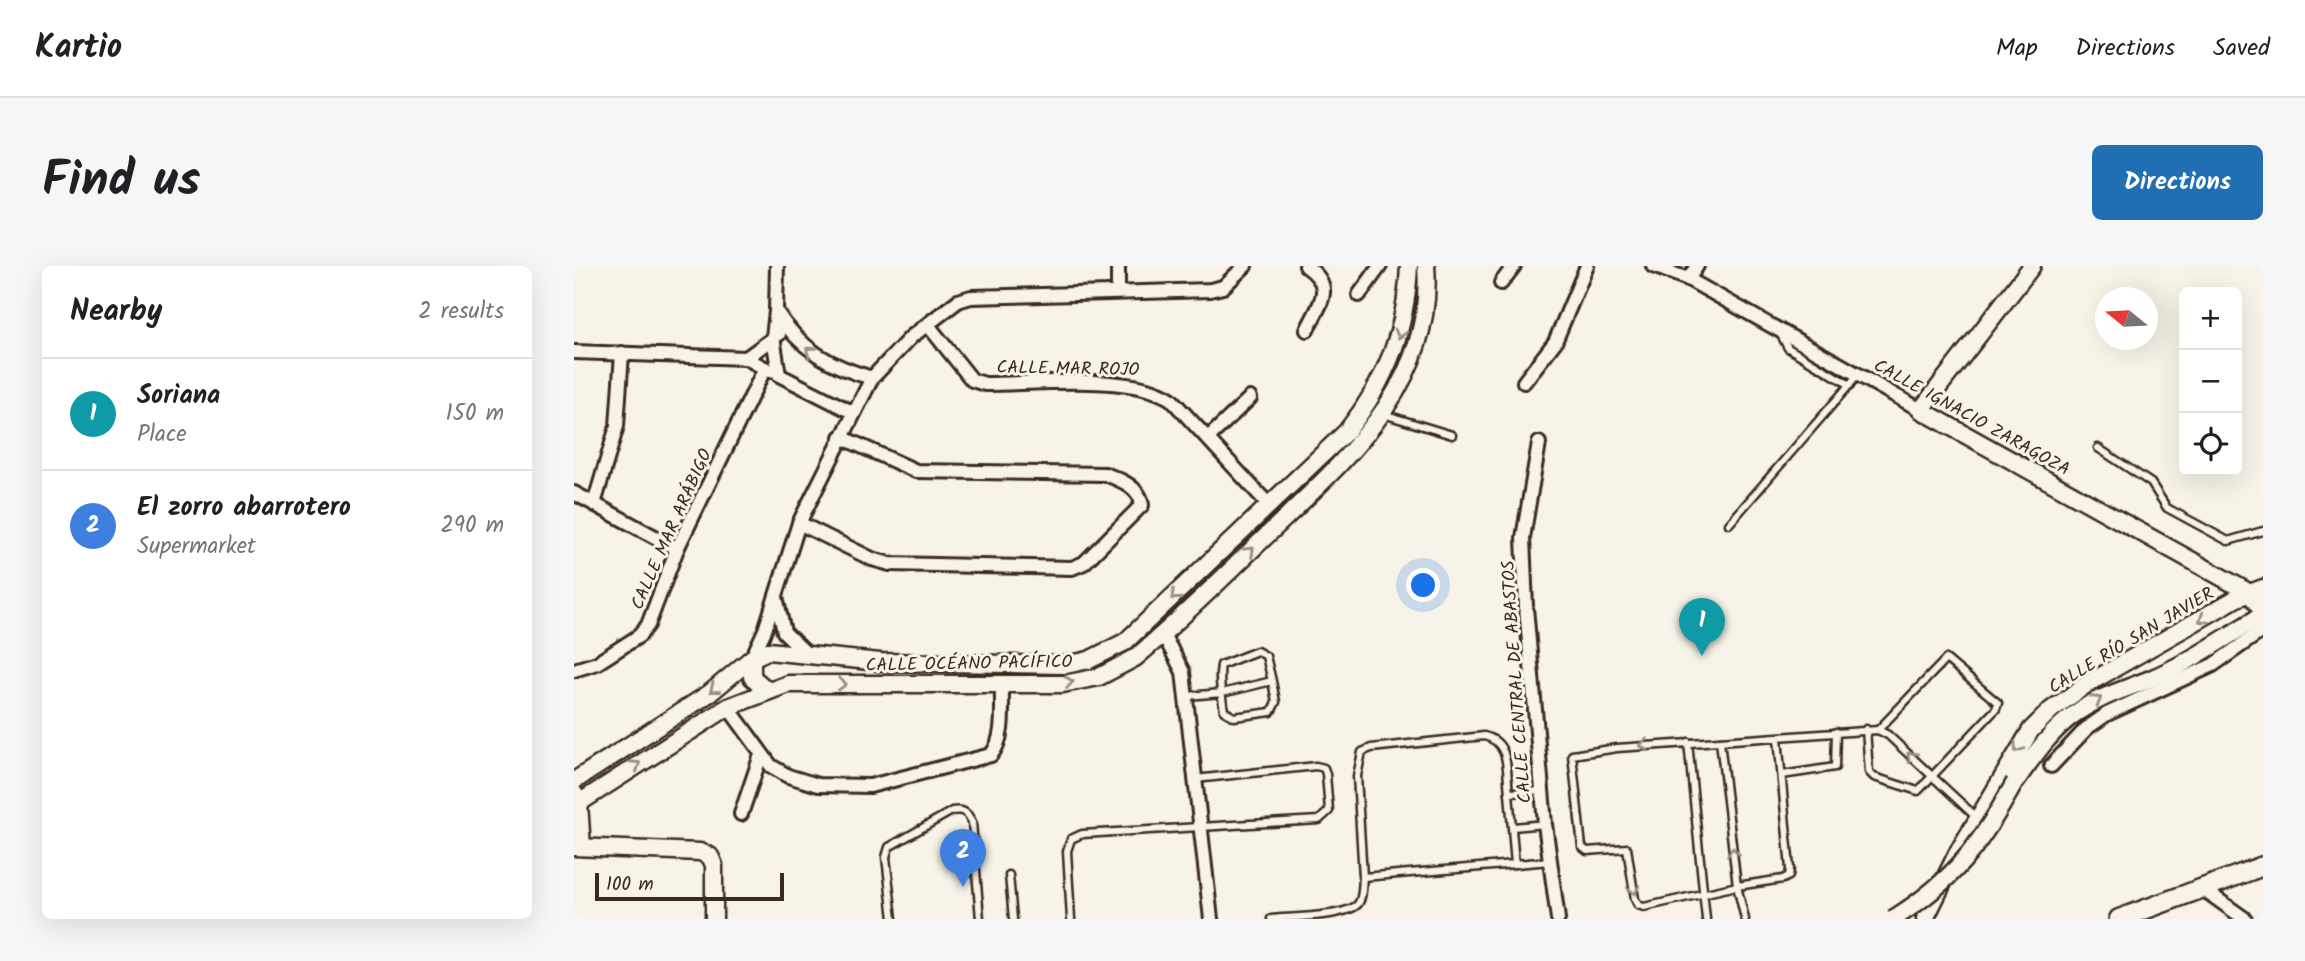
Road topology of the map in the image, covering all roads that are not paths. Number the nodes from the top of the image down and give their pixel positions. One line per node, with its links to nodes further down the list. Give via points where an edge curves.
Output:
1 (777, 266): 17 (street)
2 (1118, 266): 15 (street)
3 (1245, 266): 15 (street, via 1223,287 1210,290)
4 (1307, 266): 20 (street, via 1324,286)
5 (1380, 266): 16 (street)
6 (1409, 266): 41 (street, CALLE OCÉANO PACÍFICO, one-way to 41, via 1402,330 1379,386 1348,431)
7 (1426, 266): 33 (street, CALLE OCÉANO PACÍFICO, via 1416,342 1405,375)
8 (1514, 266): 14 (street)
9 (1587, 266): 29 (street, via 1555,342)
10 (1653, 266): 13 (street, CALLE IGNACIO ZARAGOZA)
11 (1697, 266): 13 (street)
12 (2032, 266): 31 (street)
13 (1688, 279): 28 (street, CALLE IGNACIO ZARAGOZA)
14 (1501, 283)
15 (1118, 292): 18 (street, via 971,297 958,301)
16 (1359, 295)
17 (776, 311): 19 (street); 21 (street)
18 (928, 325): 27 (street); 36 (street, CALLE MAR ROJO, via 972,380 1147,387 1171,398)
19 (788, 330): 21 (street); 27 (street, one-way to 19, via 819,359)
20 (1307, 330)
21 (773, 337): 24 (street); 26 (street)
22 (574, 352): 23 (street)
23 (622, 353): 24 (street); 40 (street, via 617,426)
24 (746, 358): 25 (street)
25 (765, 368): 26 (street); 45 (street, CALLE MAR ARÁBIGO)
26 (779, 375): 32 (street)
27 (872, 378): 32 (street)
28 (1854, 380): 31 (street, CALLE IGNACIO ZARAGOZA); 43 (lane)
29 (1524, 382)
30 (1250, 398): 36 (street)
31 (1921, 410): 46 (street, CALLE IGNACIO ZARAGOZA)
32 (854, 414): 35 (street)
33 (1383, 414): 34 (lane); 50 (street, CALLE OCÉANO PACÍFICO, one-way to 33, via 1340,465)
34 (1452, 435)
35 (841, 438): 42 (street); 42 (street, via 916,471 1105,474 1124,481 1142,505 1084,564 1072,568 890,564)
36 (1208, 438): 41 (street, CALLE MAR ROJO)
37 (1539, 443): 73 (street, CALLE CENTRAL DE ABASTOS, via 1523,538)
38 (2098, 448): 44 (lane, via 2151,483 2168,508 2228,541)
39 (574, 493): 40 (street)
40 (594, 503): 45 (street)
41 (1270, 506): 51 (street, CALLE OCÉANO PACÍFICO, one-way to 51, via 1125,642 1089,660 1066,665 880,662)
42 (799, 523): 47 (street)
43 (1729, 524)
44 (2263, 531)
45 (677, 549): 53 (street, CALLE MAR ARÁBIGO, via 648,625 639,636 597,663)
46 (2257, 590): 48 (street, CALLE IGNACIO ZARAGOZA); 77 (street, CALLE RÍO SAN JAVIER, one-way to 77, via 2087,684 2051,710 2015,753)
47 (776, 594): 51 (street, via 785,632); 52 (street)
48 (2263, 614): 101 (street, CALLE RÍO SAN JAVIER, one-way to 48, bridge, via 1922,901 1955,871 1985,836 2015,782 2046,740 2074,714 2109,693 2184,662)
49 (2263, 630): 68 (street, via 2213,665 2097,721)
50 (1163, 634): 56 (street, CALLE OCÉANO PACÍFICO, one-way to 50, via 1063,684 1099,677); 59 (street, via 1183,672)
51 (809, 656): 52 (street, CALLE OCÉANO PACÍFICO, via 776,651); 55 (street, via 816,669)
52 (752, 658): 57 (street, via 752,677); 72 (street, one-way to 72, via 710,693)
53 (574, 670)
54 (1272, 681): 58 (lane); 58 (lane, via 1276,702 1271,712 1227,715); 58 (lane, via 1266,656 1257,651 1221,666)
55 (809, 682): 56 (street, CALLE OCÉANO PACÍFICO, one-way to 56); 57 (street, CALLE OCÉANO PACÍFICO)
56 (1002, 684): 67 (street, via 998,747 980,760 870,786 845,787 788,776)
57 (767, 690): 60 (street, CALLE OCÉANO PACÍFICO)
58 (1222, 693): 59 (lane)
59 (1187, 696): 71 (street)
60 (728, 707): 67 (street); 75 (street, CALLE OCÉANO PACÍFICO, one-way to 60)
61 (1866, 729): 62 (lane); 63 (lane); 70 (lane, via 1867,768 1874,776 1915,792)
62 (1878, 730): 70 (lane, one-way to 62); 70 (lane, via 1946,659 1998,703)
63 (1836, 732): 64 (lane); 69 (lane, via 1835,767)
64 (1778, 738): 65 (lane); 69 (lane)
65 (1720, 741): 66 (lane); 87 (lane, one-way to 65)
66 (1688, 742): 89 (lane); 89 (lane, one-way to 89, via 1578,752 1571,761 1581,847 1587,851 1627,848 1638,905)
67 (761, 755): 76 (street)
68 (2051, 766)
69 (1782, 775): 87 (lane, via 1789,876)
70 (1934, 778): 77 (lane)
71 (1195, 779): 80 (street); 80 (lane, via 1316,766 1326,774 1326,817)
72 (574, 781)
73 (1542, 791): 74 (lane); 78 (street, CALLE CENTRAL DE ABASTOS)
74 (1510, 793): 79 (lane); 86 (lane, via 1504,747 1496,739 1485,736 1362,752 1357,776)
75 (577, 798): 81 (street)
76 (741, 814)
77 (1979, 819): 102 (street, CALLE RÍO SAN JAVIER)
78 (1545, 824): 79 (lane); 82 (street, CALLE CENTRAL DE ABASTOS)
79 (1513, 827): 83 (lane)
80 (1200, 828): 95 (lane, via 1082,834 1071,839 1066,851); 96 (street)
81 (578, 847): 91 (street, via 710,856)
82 (1550, 861): 83 (lane); 98 (street, CALLE CENTRAL DE ABASTOS)
83 (1516, 864): 86 (lane)
84 (2263, 866): 88 (main road)
85 (1009, 874): 94 (lane)
86 (1363, 877): 90 (lane, via 1359,903)
87 (1737, 886): 89 (lane); 100 (lane)
88 (2203, 889): 103 (main road); 104 (street)
89 (1702, 894): 99 (lane)
90 (1334, 916): 97 (lane)
91 (714, 919)
92 (893, 919): 93 (lane, via 886,857 889,848 961,810 972,822)
93 (980, 919)
94 (1013, 919)
95 (1071, 919)
96 (1211, 919)
97 (1271, 919)
98 (1558, 919)
99 (1706, 919)
100 (1745, 919)
101 (1893, 919)
102 (1924, 919)
103 (2119, 919)
104 (2245, 919)

